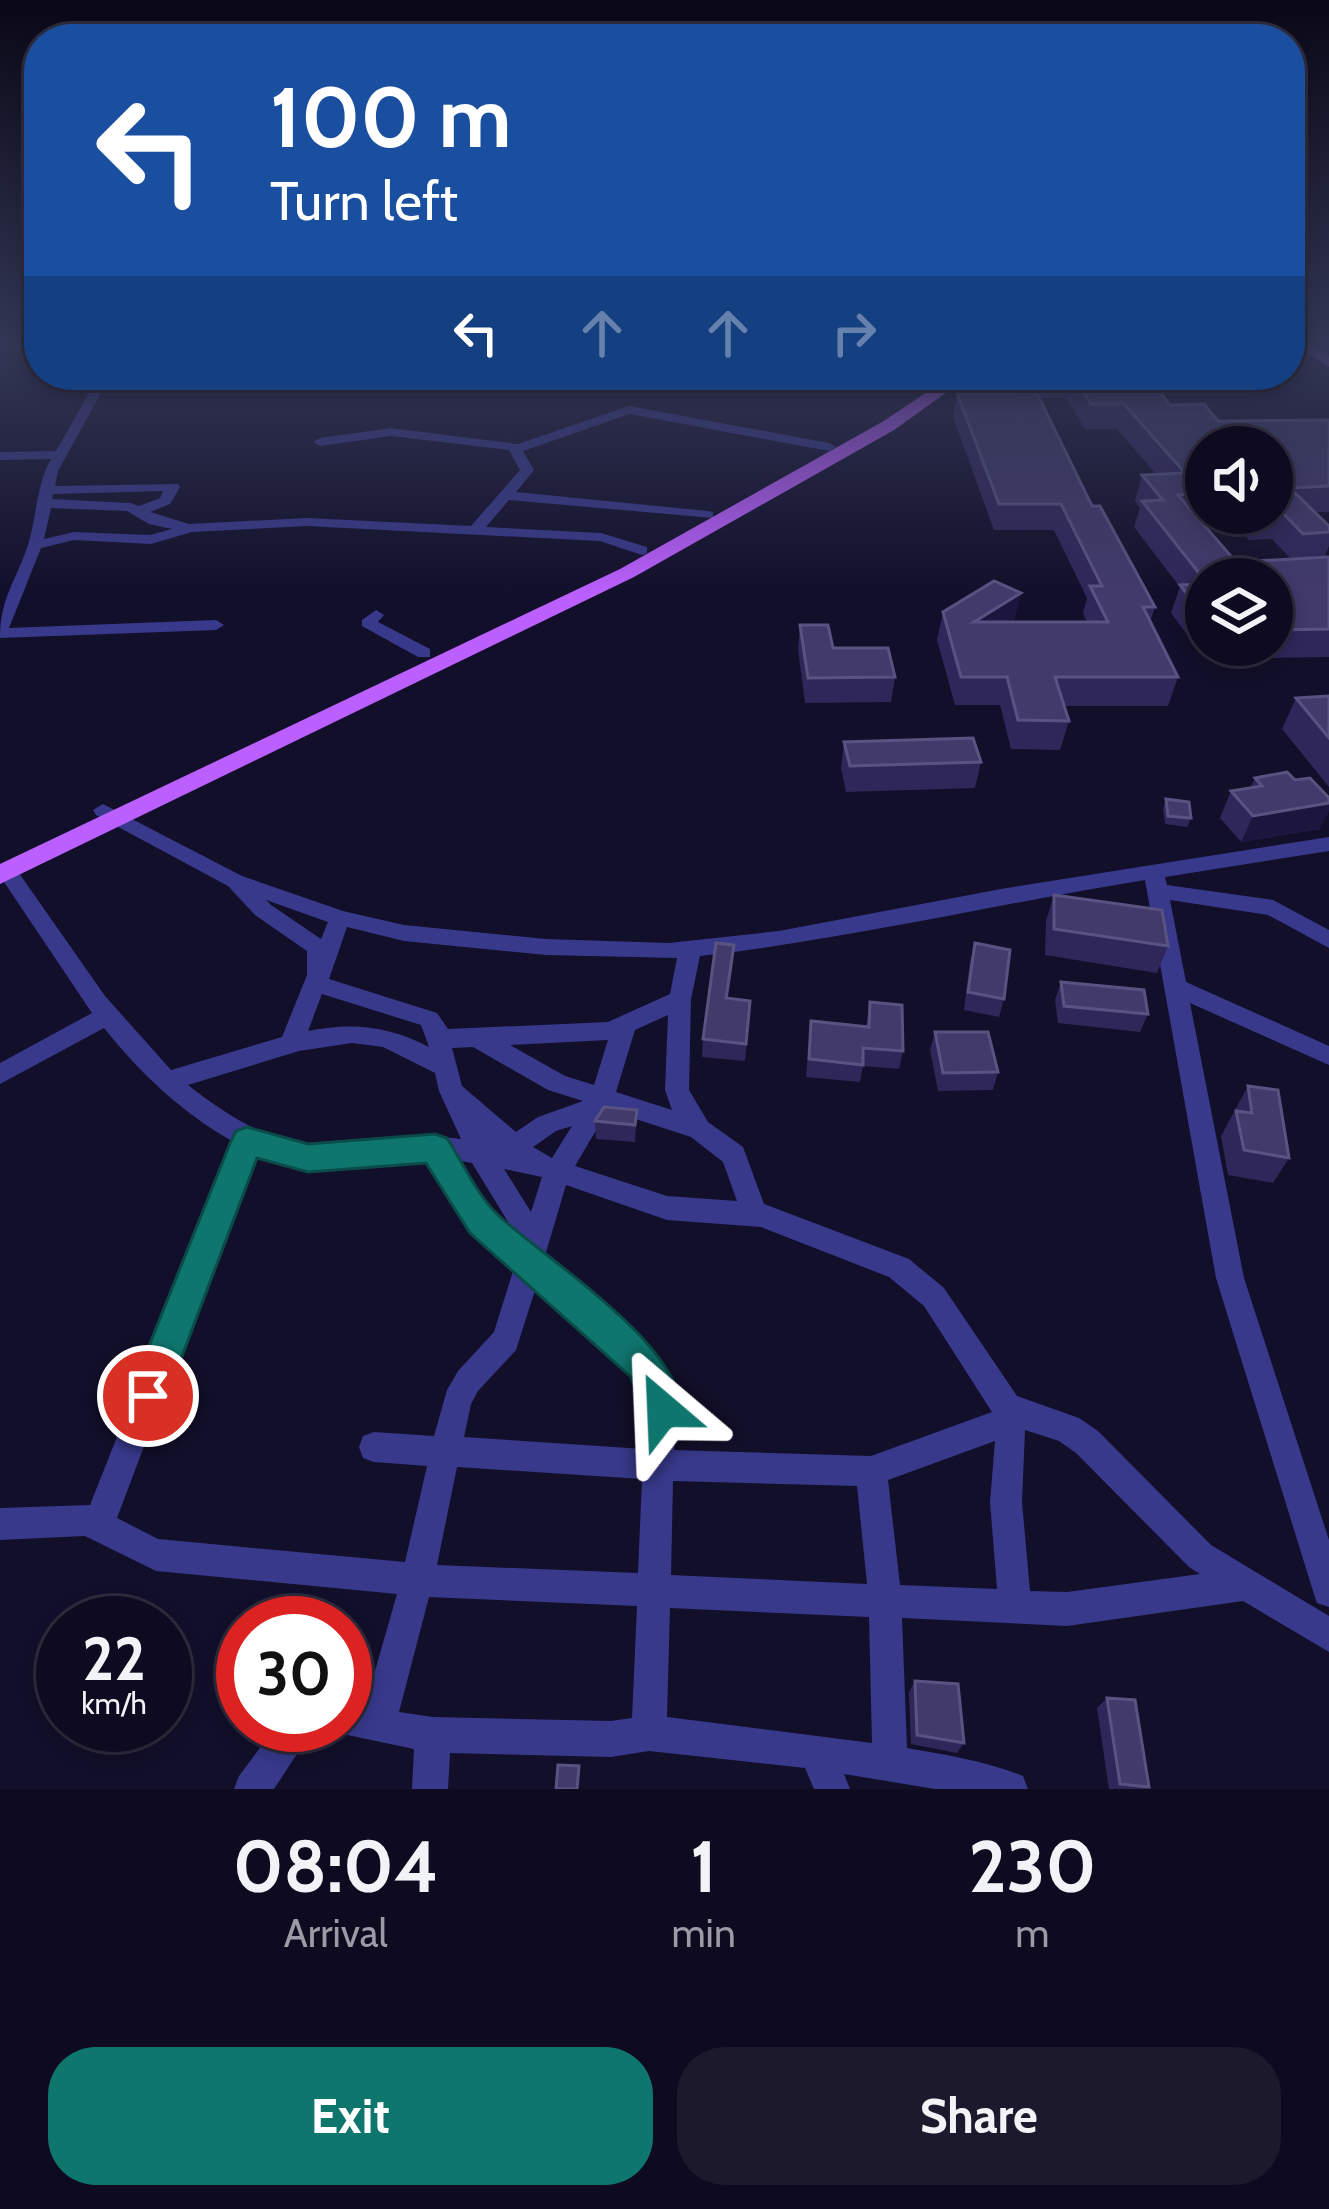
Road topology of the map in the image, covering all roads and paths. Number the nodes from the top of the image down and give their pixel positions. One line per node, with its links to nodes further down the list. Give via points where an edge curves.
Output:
1 (76, 426): 9 (street)
2 (579, 426): 8 (street)
3 (718, 426): 7 (street)
4 (875, 426): 7 (main road)
5 (877, 426): 25 (main road, via 627,573)
6 (320, 442): 8 (street, via 391,432)
7 (829, 447): 15 (main road)
8 (515, 448): 11 (street, via 528,465)
9 (60, 455): 10 (street); 12 (street)
10 (0, 456)
11 (506, 494): 15 (street); 16 (street)
12 (45, 496): 13 (street); 14 (street, via 173,487 165,501); 19 (street)
13 (112, 506): 14 (street); 18 (street)
14 (141, 511): 17 (street)
15 (708, 515): 20 (main road)
16 (478, 527): 17 (street); 20 (street, via 601,537)
17 (191, 528): 18 (street, via 156,539)
18 (74, 536): 19 (street)
19 (35, 544): 23 (street)
20 (642, 550): 24 (main road)
21 (376, 615): 24 (street, via 368,623)
22 (216, 625): 23 (street)
23 (0, 631)
24 (424, 653): 25 (main road)
25 (110, 814): 27 (main road); 28 (street)
26 (1329, 844): 29 (street)
27 (2, 869): 36 (street)
28 (235, 880): 30 (street); 33 (street, via 318,949)
29 (1156, 881): 31 (street, via 1273,908); 32 (street); 34 (street)
30 (340, 918): 32 (street, via 522,945); 33 (street)
31 (1329, 940)
32 (690, 950): 35 (street)
33 (318, 984): 39 (street); 41 (street, via 429,1019)
34 (1176, 987): 40 (street); 62 (street, via 1230,1278)
35 (680, 999): 37 (street); 45 (street, via 677,1090)
36 (106, 1016): 42 (street); 43 (street)
37 (624, 1027): 38 (street); 44 (street)
38 (477, 1037): 41 (street); 44 (street)
39 (292, 1046): 41 (street, via 376,1035); 43 (street)
40 (1329, 1056)
41 (444, 1066): 48 (street); 49 (street)
42 (0, 1074)
43 (169, 1081): 46 (street)
44 (599, 1102): 45 (street); 49 (street); 49 (street, via 547,1124)
45 (699, 1130): 50 (street, via 734,1155)
46 (247, 1141): 47 (street, via 308,1158); 57 (street)
47 (435, 1148): 48 (street); 51 (street, via 482,1222)
48 (482, 1155): 49 (street); 51 (street)
49 (535, 1161): 50 (street, via 667,1208); 51 (street)
50 (754, 1213): 52 (street, via 911,1275)
51 (533, 1253): 54 (street, via 506,1340 462,1390); 55 (street, via 653,1375 663,1410)
52 (1018, 1418): 56 (street); 60 (street, via 1088,1442 1186,1544); 64 (street, via 1006,1502)
53 (374, 1447): 54 (street)
54 (447, 1452): 55 (street); 59 (street)
55 (662, 1465): 56 (street); 61 (street)
56 (872, 1471): 63 (street)
57 (99, 1523): 58 (street); 59 (street, via 156,1555)
58 (0, 1524)
59 (417, 1580): 61 (street); 66 (street)
60 (1247, 1585): 64 (street, via 1085,1609); 65 (street)
61 (658, 1588): 63 (street); 68 (street)
62 (1329, 1591)
63 (885, 1599): 64 (street); 72 (street)
64 (1015, 1606)
65 (1329, 1635)
66 (372, 1696)
67 (372, 1724): 69 (street)
68 (649, 1733): 69 (street); 70 (street)
69 (434, 1735): 74 (street)
70 (816, 1751): 72 (street); 75 (street)
71 (279, 1752): 73 (street)
72 (890, 1764): 76 (street)
73 (252, 1789)
74 (430, 1789)
75 (832, 1789)
76 (1010, 1789)

